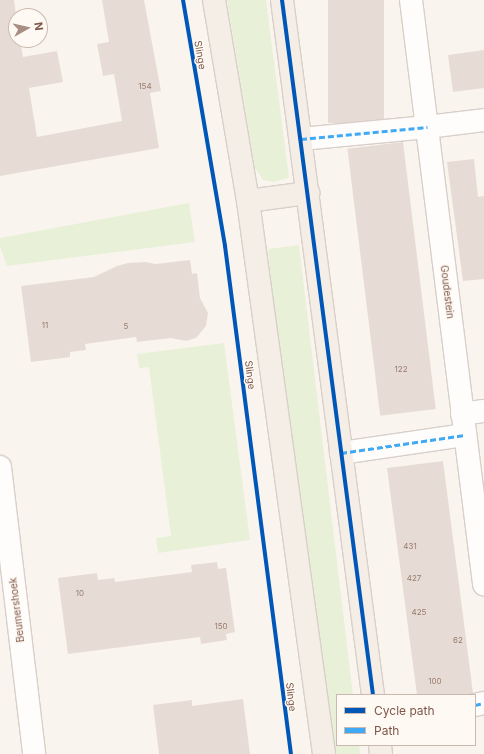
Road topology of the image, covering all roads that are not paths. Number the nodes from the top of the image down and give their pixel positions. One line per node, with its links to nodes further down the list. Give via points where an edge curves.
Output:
1 (214, 0): 8 (main road)
2 (282, 0): 6 (main road)
3 (411, 0): 5 (street, Goudestein)
4 (484, 120): 5 (street)
5 (427, 127): 6 (street); 10 (street, Goudestein)
6 (301, 139): 7 (main road)
7 (308, 193): 8 (main road); 12 (main road)
8 (248, 201): 17 (main road)
9 (484, 411): 10 (street)
10 (462, 414): 11 (street, Goudestein)
11 (465, 435): 12 (street); 14 (street, Goudestein)
12 (341, 453): 15 (main road)
13 (0, 467): 16 (street, Beumershoek)
14 (484, 584)
15 (373, 694)
16 (30, 754)
17 (324, 754)

